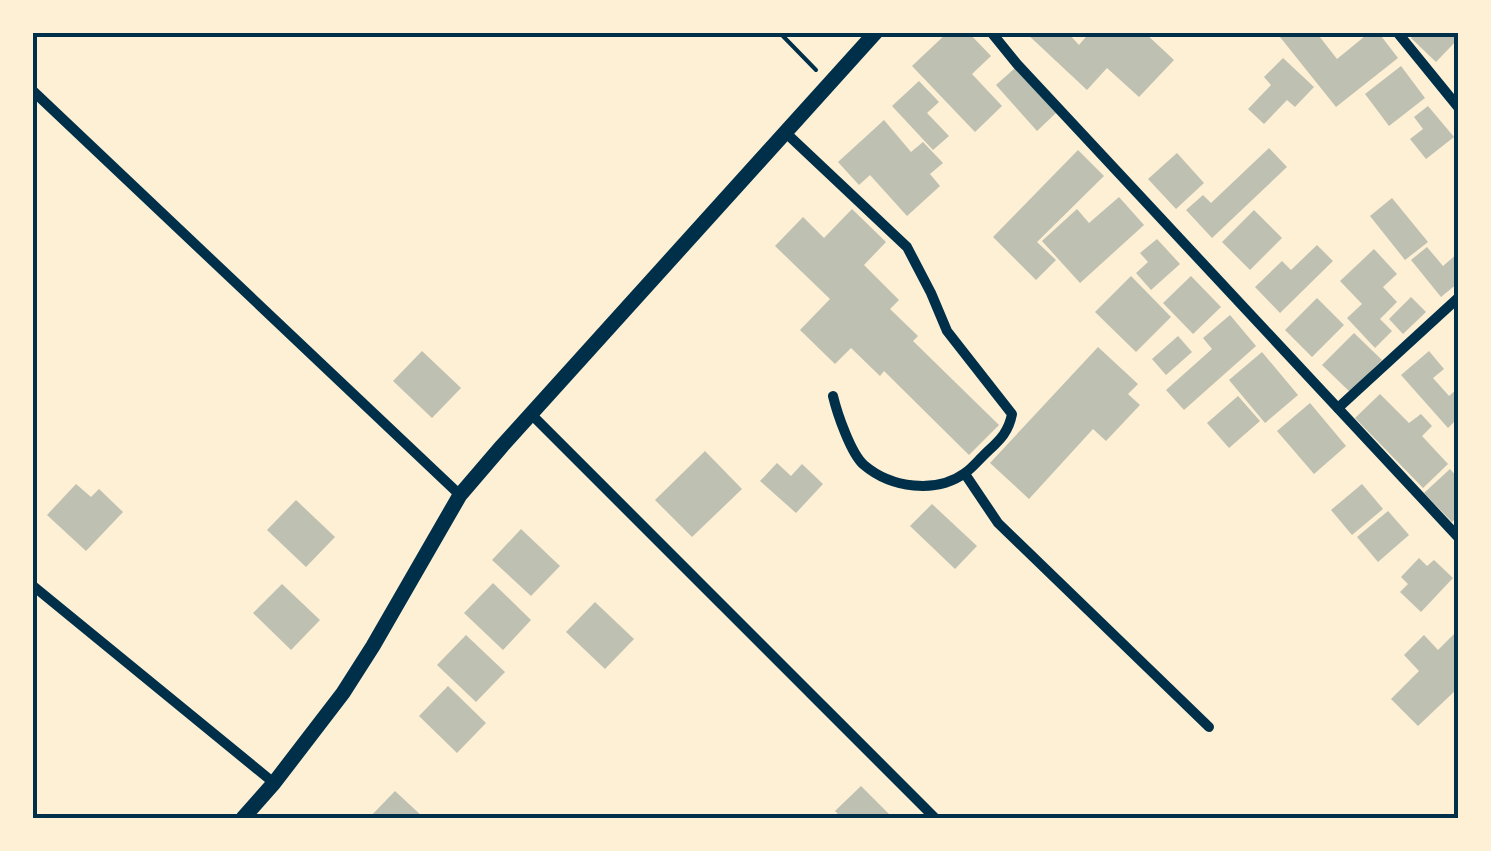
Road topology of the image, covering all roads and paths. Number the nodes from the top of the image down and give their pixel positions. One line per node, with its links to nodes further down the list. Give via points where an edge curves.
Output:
1 (779, 32): 5 (path)
2 (876, 32): 5 (street)
3 (991, 32): 11 (street)
4 (1397, 32): 7 (street)
5 (830, 84): 8 (street)
6 (32, 90): 14 (street)
7 (1458, 107)
8 (786, 133): 12 (street); 13 (street, via 907,246 947,332 1012,414 1009,429)
9 (1458, 298): 11 (street)
10 (833, 396): 13 (street, via 862,464 907,485 944,484)
11 (1338, 408): 15 (street)
12 (532, 414): 14 (street); 20 (street)
13 (965, 474): 17 (street, via 998,524)
14 (460, 495): 18 (street, via 374,646)
15 (1458, 537)
16 (32, 585): 18 (street)
17 (1210, 728)
18 (274, 783): 19 (street)
19 (243, 818)
20 (935, 818)

